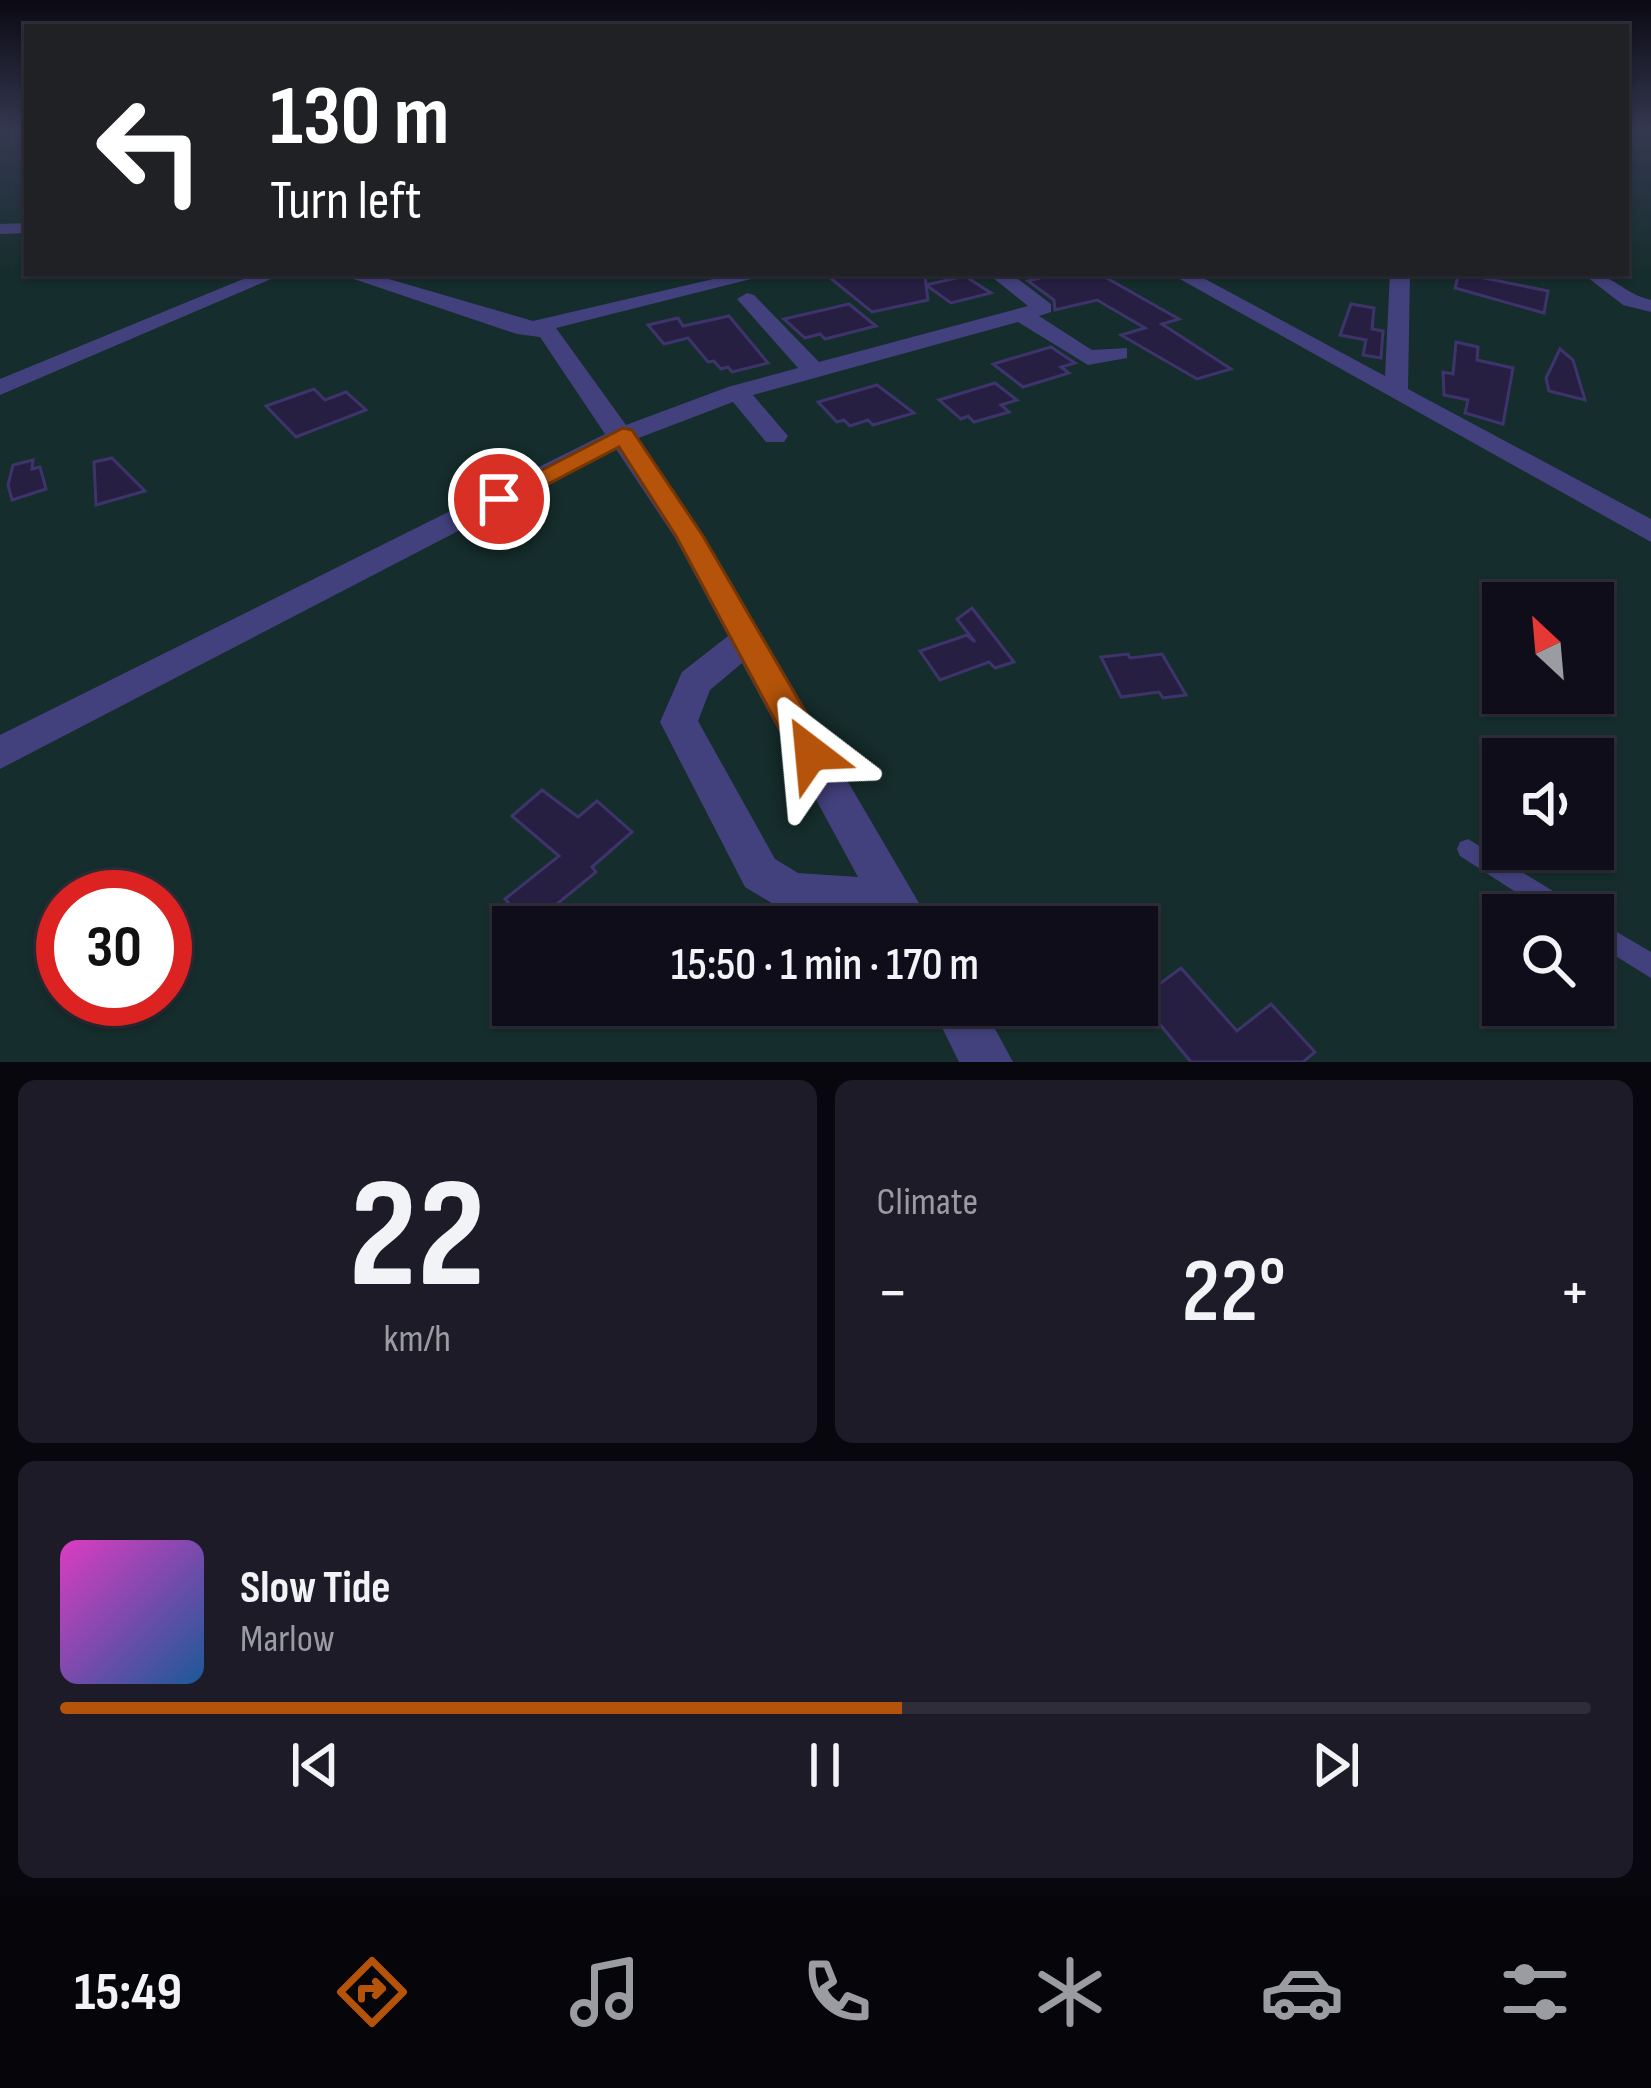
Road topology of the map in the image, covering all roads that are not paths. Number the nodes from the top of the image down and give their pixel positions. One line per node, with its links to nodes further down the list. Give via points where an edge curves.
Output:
1 (268, 276): 14 (street)
2 (356, 276): 11 (street)
3 (752, 276): 11 (street)
4 (1001, 276): 10 (street, via 1044,308)
5 (1184, 276): 16 (street)
6 (1400, 276): 16 (street)
7 (1596, 276): 9 (street)
8 (747, 299): 13 (street)
9 (1651, 306)
10 (1024, 316): 12 (street, via 1088,358); 13 (street)
11 (526, 329): 17 (street, via 548,332)
12 (1119, 353)
13 (814, 371): 15 (street)
14 (0, 388)
15 (737, 392): 17 (street); 18 (street)
16 (1396, 393): 19 (street)
17 (623, 435): 20 (street); 21 (street)
18 (775, 436)
19 (1651, 532)
20 (748, 639): 23 (street); 23 (street, via 695,682 679,722 760,873 790,893 850,901)
21 (0, 753)
22 (1468, 849): 24 (lane)
23 (887, 887): 25 (street)
24 (1538, 894)
25 (898, 906)
26 (1614, 942): 27 (lane)
27 (1651, 966)
28 (967, 1026): 29 (street)
29 (987, 1062)

